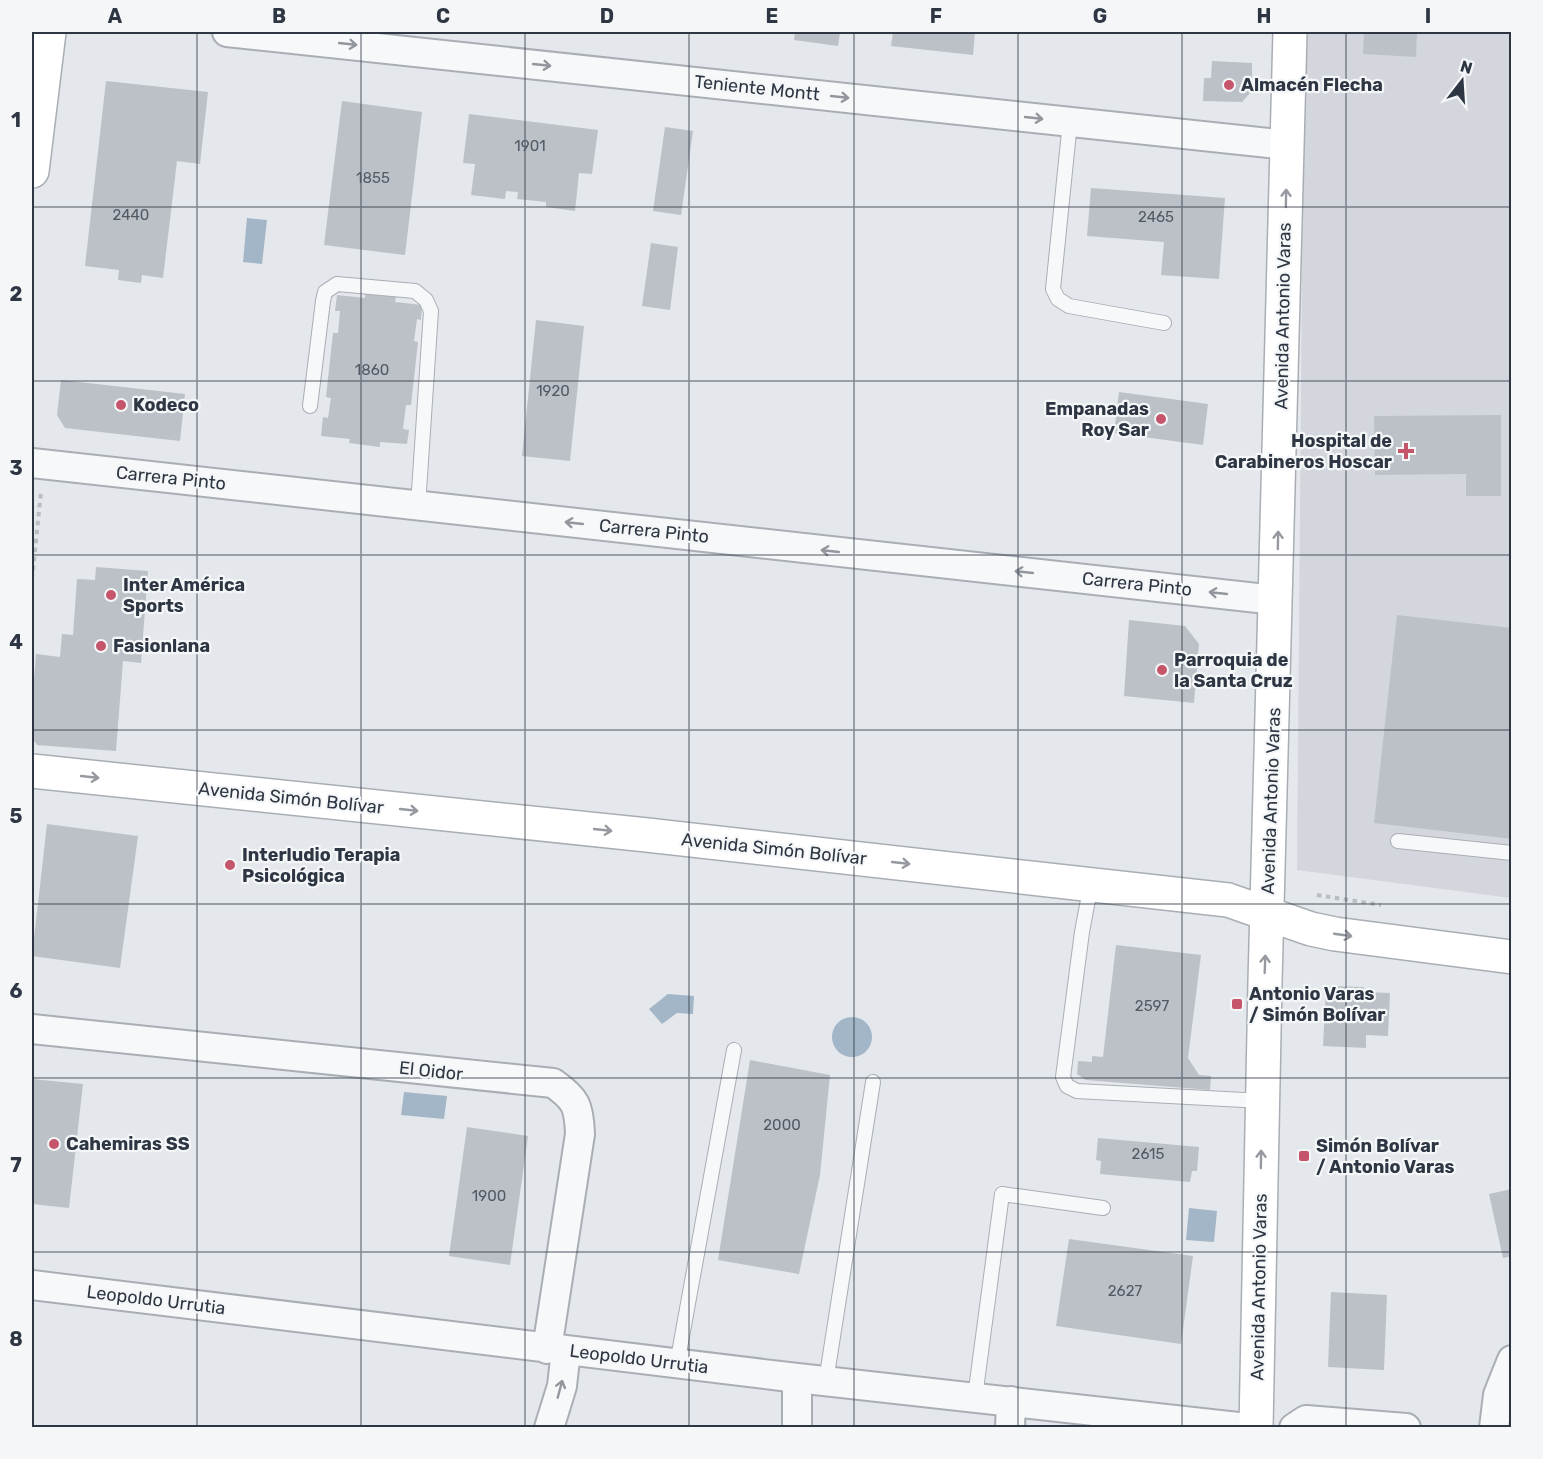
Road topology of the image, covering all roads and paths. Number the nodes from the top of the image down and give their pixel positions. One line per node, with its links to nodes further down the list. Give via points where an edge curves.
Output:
1 (49, 32): 7 (main road)
2 (227, 32): 4 (street, Teniente Montt, one-way to 4)
3 (1290, 32): 6 (main road, Avenida Antonio Varas)
4 (397, 41): 5 (street, Teniente Montt, one-way to 5)
5 (1070, 122): 6 (street, Teniente Montt); 8 (lane, via 1053,289 1058,299 1069,306)
6 (1287, 145): 13 (main road, Avenida Antonio Varas, one-way to 6)
7 (32, 171)
8 (1164, 323)
9 (310, 406): 11 (lane, via 325,292 337,284 415,291 426,300 430,311)
10 (37, 464): 11 (street, Carrera Pinto); 12 (path, via 41,493)
11 (418, 506): 13 (street, Carrera Pinto, one-way to 11)
12 (32, 579)
13 (1276, 600): 18 (main road, Avenida Antonio Varas)
14 (32, 771): 17 (main road, Avenida Simón Bolívar, one-way to 17)
15 (1398, 841): 16 (lane)
16 (1512, 853)
17 (1090, 885): 18 (main road, Avenida Simón Bolívar, via 1228,900); 23 (lane, via 1063,1077 1067,1086 1077,1091)
18 (1267, 913): 19 (main road, Avenida Simón Bolívar, one-way to 19, via 1335,934); 23 (main road, Avenida Antonio Varas, one-way to 18)
19 (1512, 957)
20 (32, 1029): 26 (street, El Oidor, via 553,1083 571,1095 579,1111 580,1134)
21 (734, 1050): 28 (lane)
22 (873, 1082): 30 (lane)
23 (1262, 1101): 36 (main road, Avenida Antonio Varas, one-way to 23)
24 (1103, 1208): 31 (lane, via 1002,1194)
25 (32, 1285): 26 (street, Leopoldo Urrutia)
26 (556, 1349): 28 (street, Leopoldo Urrutia); 33 (street, El Oidor, one-way to 26, via 562,1386)
27 (1512, 1359): 39 (street, via 1498,1395)
28 (677, 1364): 29 (street, Leopoldo Urrutia)
29 (797, 1378): 30 (street, Leopoldo Urrutia); 34 (street)
30 (826, 1381): 31 (street, Leopoldo Urrutia)
31 (975, 1397): 32 (street, Leopoldo Urrutia)
32 (1010, 1414): 35 (street, Leopoldo Urrutia)
33 (549, 1428)
34 (797, 1428)
35 (1247, 1428)
36 (1256, 1428)
37 (1294, 1428): 38 (street, via 1306,1420)
38 (1406, 1428)
39 (1494, 1428)

